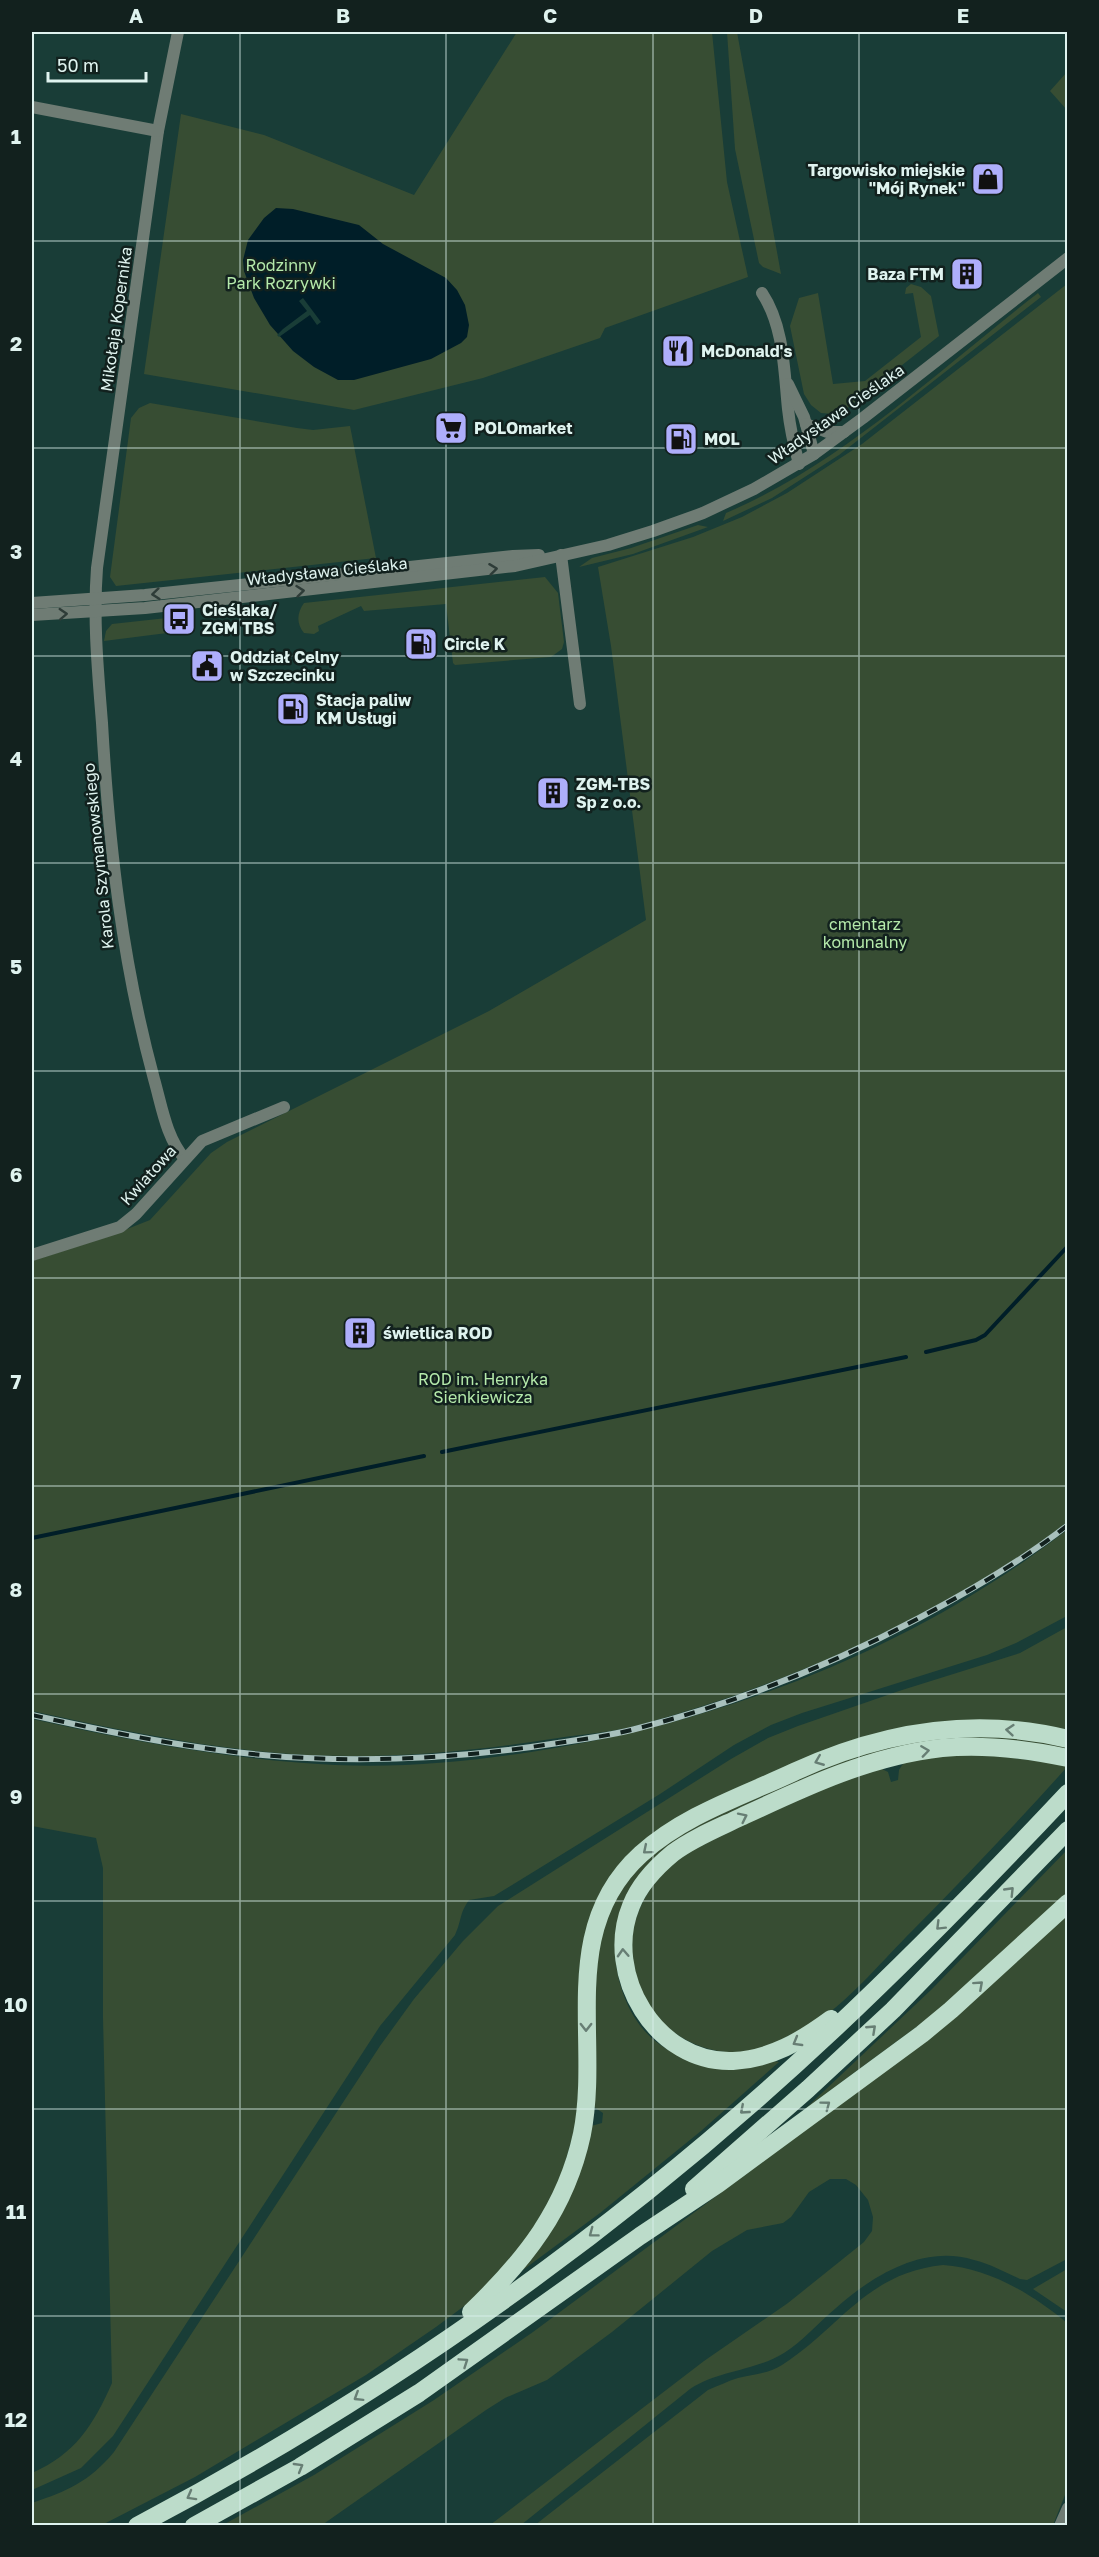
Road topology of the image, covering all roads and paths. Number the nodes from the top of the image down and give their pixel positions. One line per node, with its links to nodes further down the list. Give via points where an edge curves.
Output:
1 (178, 32): 3 (street, Mikołaja Kopernika)
2 (32, 106): 3 (street)
3 (158, 131): 13 (street, Mikołaja Kopernika, via 97,568)
4 (1068, 258): 8 (street, Władysława Cieślaka)
5 (762, 293): 6 (street, via 776,325)
6 (787, 383): 7 (street); 10 (street)
7 (806, 424): 8 (street, via 827,432); 9 (street)
8 (844, 432): 9 (street, Władysława Cieślaka)
9 (814, 454): 10 (street, Władysława Cieślaka)
10 (799, 464): 11 (street, Władysława Cieślaka, via 703,513 631,538)
11 (561, 555): 13 (street, Władysława Cieślaka, via 460,573); 15 (street)
12 (32, 603): 13 (street)
13 (95, 606): 14 (street, one-way to 13); 17 (street, Karola Szymanowskiego, via 109,828 120,926 139,1020 170,1136)
14 (32, 615)
15 (580, 704)
16 (284, 1107): 17 (street, Kwiatowa, via 206,1139)
17 (185, 1159): 18 (street, Kwiatowa, via 136,1215 120,1227)
18 (32, 1255)
19 (1068, 1739): 26 (highway, one-way to 26, via 1027,1731 969,1728 929,1730 886,1739 810,1765 690,1820 639,1856 616,1884 590,1948 585,2109 572,2168 560,2198 533,2247 499,2286)
20 (1068, 1758): 24 (highway, one-way to 20, via 816,2030 780,2051 749,2059 715,2059 672,2042 645,2015 628,1981 625,1923 641,1887 674,1853 693,1840 861,1765 913,1752 967,1746)
21 (1068, 1793): 24 (highway, one-way to 24)
22 (1068, 1830): 25 (highway, one-way to 22, via 893,2010)
23 (1068, 1903): 25 (highway, one-way to 23, via 718,2184 922,2034)
24 (895, 1971): 26 (highway, one-way to 26, via 678,2166 542,2272)
25 (640, 2236): 29 (highway, one-way to 25, via 300,2467 419,2393)
26 (408, 2366): 28 (highway, one-way to 28, via 289,2441)
27 (1068, 2508): 30 (street)
28 (137, 2526)
29 (194, 2526)
30 (1060, 2526)

